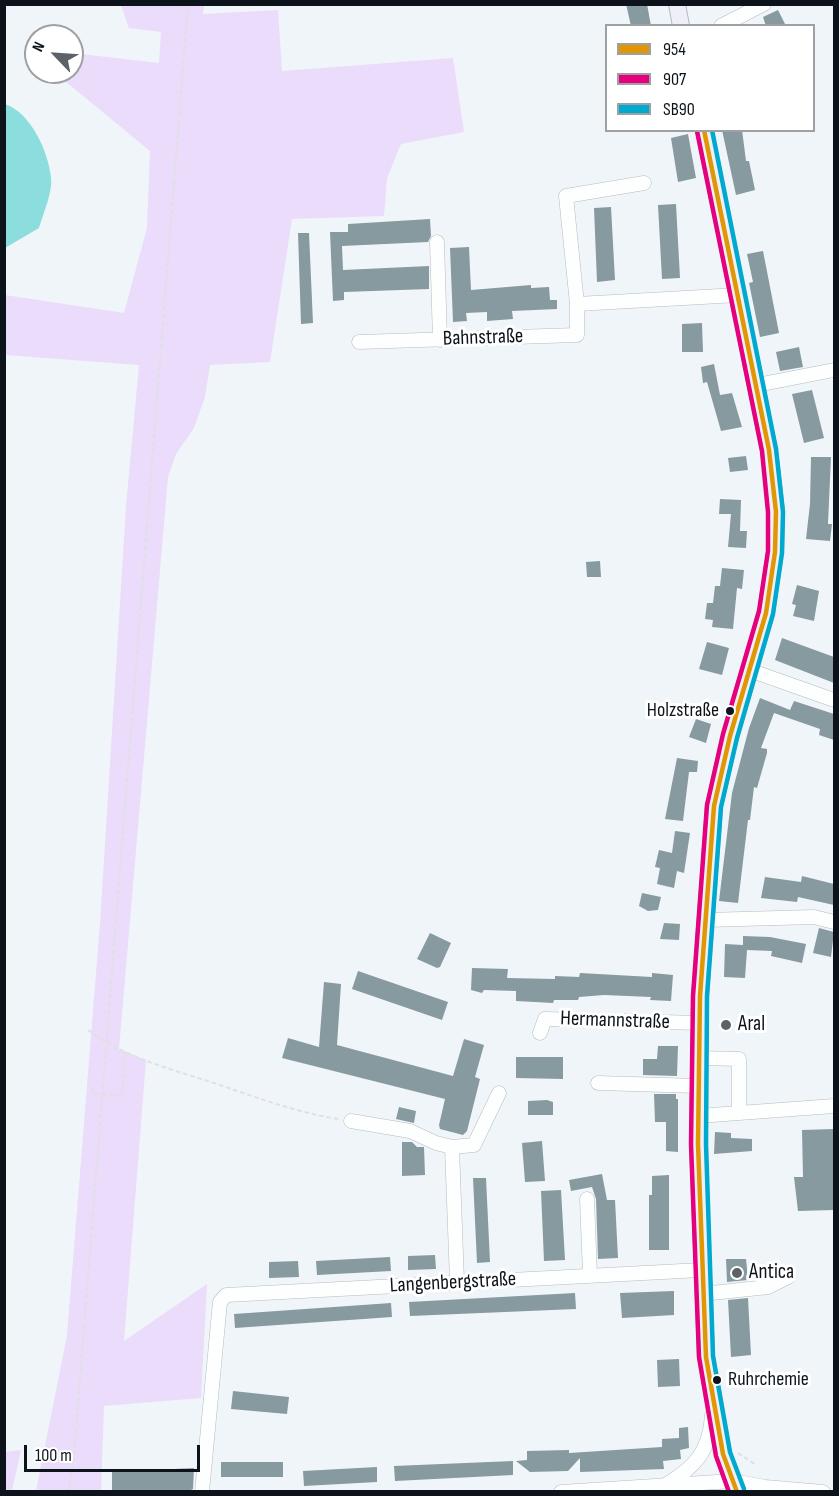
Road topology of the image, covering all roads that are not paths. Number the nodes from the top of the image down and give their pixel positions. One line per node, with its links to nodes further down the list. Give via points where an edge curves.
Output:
1 (677, 4): 3 (main road)
2 (764, 4): 4 (street)
3 (681, 24)
4 (725, 24)
5 (704, 132): 8 (main road)
6 (644, 183): 9 (street, Bahnstraße, via 566,196)
7 (437, 242): 10 (street)
8 (738, 295): 9 (street); 13 (main road)
9 (577, 304): 10 (street, Bahnstraße, via 577,335)
10 (440, 340): 11 (street, Bahnstraße)
11 (359, 342)
12 (834, 370): 13 (street)
13 (757, 386): 14 (main road, via 774,479 776,537 772,579)
14 (749, 670): 15 (street); 16 (main road, via 714,806)
15 (834, 700)
16 (705, 920): 17 (street, via 814,917); 18 (main road)
17 (834, 922)
18 (700, 1023): 19 (street, Hermannstraße, via 545,1019); 20 (main road)
19 (540, 1033)
20 (699, 1058): 22 (main road); 25 (street, via 739,1059)
21 (598, 1083): 22 (street)
22 (699, 1086): 26 (main road)
23 (499, 1093): 28 (street, via 474,1145)
24 (834, 1106): 25 (street)
25 (739, 1113): 26 (street)
26 (698, 1116): 30 (main road)
27 (351, 1121): 28 (street, via 410,1131)
28 (452, 1147): 33 (street)
29 (587, 1199): 31 (street)
30 (701, 1270): 31 (street, Langenbergstraße); 34 (main road)
31 (590, 1275): 33 (street, Langenbergstraße)
32 (789, 1277): 34 (street, via 768,1287)
33 (457, 1282): 38 (street, Langenbergstraße, via 229,1294 221,1299)
34 (702, 1294): 35 (main road)
35 (712, 1401): 36 (main road, via 723,1454); 37 (street, via 711,1433 701,1457)
36 (735, 1486): 37 (street); 40 (street)
37 (662, 1488): 39 (street)
38 (202, 1491)
39 (561, 1491)
40 (823, 1491)

